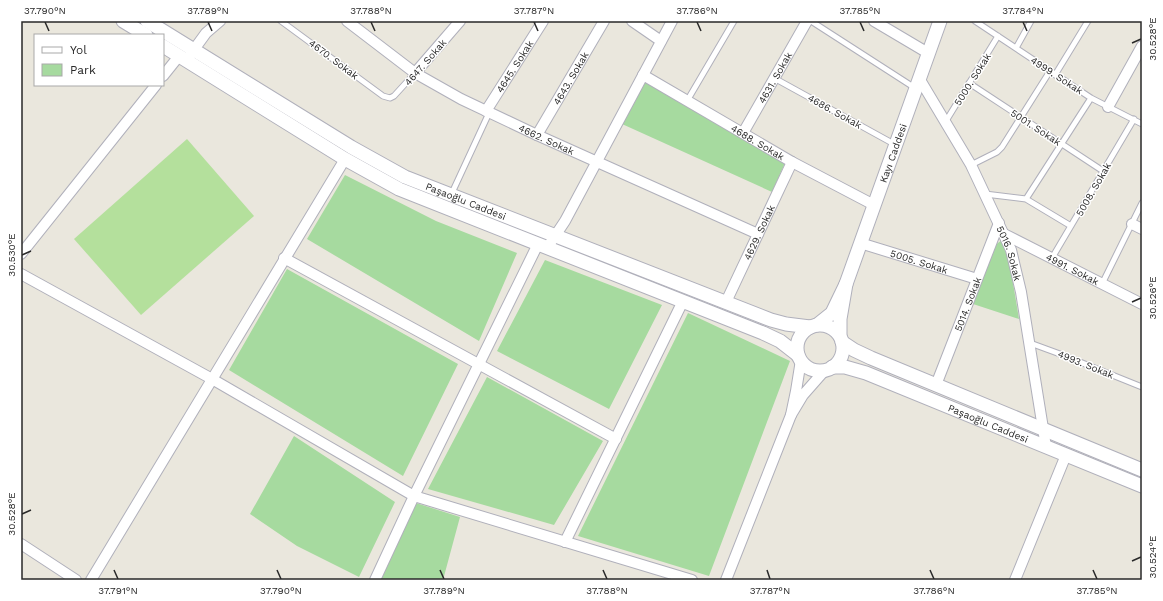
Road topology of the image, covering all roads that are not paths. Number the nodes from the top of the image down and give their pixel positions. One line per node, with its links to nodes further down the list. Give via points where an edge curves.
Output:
1 (123, 21): 19 (street)
2 (147, 21): 20 (street, Paşaoğlu Caddesi)
3 (220, 21): 28 (street)
4 (281, 21): 38 (lane, 4670. Sokak)
5 (460, 21): 30 (street, 4647. Sokak)
6 (543, 21): 42 (street, 4645. Sokak)
7 (604, 21): 48 (street, 4643. Sokak)
8 (632, 21): 23 (street)
9 (672, 21): 23 (street)
10 (734, 21): 40 (lane)
11 (807, 21): 34 (street, 4631. Sokak)
12 (811, 21): 35 (lane)
13 (874, 21): 27 (street)
14 (940, 21): 27 (street, Kayı Caddesi)
15 (975, 21): 22 (lane, 4999. Sokak)
16 (1031, 21): 26 (lane)
17 (1088, 21): 33 (lane)
18 (351, 22): 30 (street, 4662. Sokak)
19 (144, 34)
20 (162, 34)
21 (164, 36): 28 (street, Paşaoğlu Caddesi)
22 (998, 36): 26 (lane, 4999. Sokak); 36 (lane, 5000. Sokak)
23 (661, 41): 32 (street)
24 (164, 46): 28 (street, Paşaoğlu Caddesi)
25 (1142, 46): 41 (street)
26 (1016, 48): 29 (lane, 4999. Sokak)
27 (928, 53): 35 (street, Kayı Caddesi)
28 (186, 55): 31 (street); 51 (street, Paşaoğlu Caddesi); 57 (street, Paşaoğlu Caddesi, via 405,177)
29 (1050, 71): 33 (lane, 4999. Sokak); 43 (lane)
30 (414, 73): 38 (lane, 4647. Sokak, via 394,96); 42 (street, 4662. Sokak)
31 (164, 75)
32 (643, 75): 40 (street, 4688. Sokak); 52 (street)
33 (1056, 75): 39 (lane, 4999. Sokak)
34 (774, 78): 47 (street, 4631. Sokak); 50 (lane, 4686. Sokak)
35 (917, 83): 45 (street, 5016. Sokak); 50 (street, Kayı Caddesi)
36 (969, 83): 43 (lane, 5001. Sokak); 45 (lane, 5000. Sokak)
37 (155, 86): 70 (street)
38 (387, 97)
39 (1091, 98): 41 (lane, 4999. Sokak); 49 (lane)
40 (688, 101): 47 (street, 4688. Sokak)
41 (1108, 107): 44 (lane, 4999. Sokak)
42 (487, 112): 48 (street, 4662. Sokak); 57 (lane, 4645. Sokak)
43 (1021, 118): 49 (lane, 5001. Sokak); 54 (lane, via 1000,150)
44 (1134, 119): 46 (lane, 4999. Sokak); 55 (lane, 5008. Sokak)
45 (946, 121): 54 (street, 5016. Sokak)
46 (1142, 124)
47 (742, 134): 53 (street, 4688. Sokak)
48 (537, 135): 52 (street, 4662. Sokak)
49 (1061, 144): 55 (lane, 5001. Sokak); 58 (lane)
50 (896, 145): 60 (street, Kayı Caddesi)
51 (346, 159): 69 (street, Paşaoğlu Caddesi, via 399,189); 71 (street)
52 (597, 162): 65 (street, 4662. Sokak); 67 (street)
53 (792, 162): 60 (street, 4688. Sokak); 65 (street, 4629. Sokak)
54 (972, 165): 56 (street, 5016. Sokak)
55 (1103, 172): 63 (lane, 5008. Sokak)
56 (985, 194): 58 (lane); 61 (street, 5016. Sokak)
57 (451, 195): 67 (street, Paşaoğlu Caddesi)
58 (1026, 199): 63 (lane)
59 (1142, 203): 62 (lane)
60 (874, 205): 68 (street, Kayı Caddesi)
61 (999, 223): 66 (street, 5016. Sokak); 74 (street, 5014. Sokak)
62 (1132, 224): 64 (street); 76 (lane)
63 (1071, 226): 72 (lane, 5008. Sokak)
64 (1142, 229)
65 (758, 234): 78 (street, 4629. Sokak)
66 (1004, 234): 72 (street, 4991. Sokak); 82 (street, 5016. Sokak, via 1018,274)
67 (556, 236): 69 (street); 78 (street, Paşaoğlu Caddesi)
68 (860, 243): 74 (street, 5005. Sokak); 75 (street, Kayı Caddesi)
69 (542, 246): 77 (street, Paşaoğlu Caddesi); 84 (street)
70 (21, 254)
71 (284, 258): 84 (street); 86 (street)
72 (1052, 258): 76 (street, 4991. Sokak)
73 (21, 274): 86 (street)
74 (977, 279): 87 (street, 5014. Sokak)
75 (846, 284): 80 (street, Kayı Caddesi, via 832,314); 81 (street, Kayı Caddesi, via 840,319)
76 (1102, 284): 79 (street, 4991. Sokak)
77 (683, 301): 83 (street, Paşaoğlu Caddesi, via 780,341); 91 (street)
78 (726, 302): 80 (street, Paşaoğlu Caddesi, via 780,322)
79 (1142, 304)
80 (813, 326): 81 (street, via 831,328); 83 (street, via 799,337)
81 (841, 339): 85 (street, via 842,355); 87 (street, Paşaoğlu Caddesi, via 863,355)
82 (1030, 344): 88 (lane, 4993. Sokak); 90 (street, 5016. Sokak)
83 (799, 357): 85 (street, via 810,368); 89 (street)
84 (480, 364): 91 (street); 96 (street)
85 (829, 369): 89 (street, via 803,395); 92 (street, Paşaoğlu Caddesi, via 845,367 866,373)
86 (212, 378): 96 (street); 100 (street)
87 (936, 385): 90 (street, Paşaoğlu Caddesi)
88 (1142, 387)
89 (791, 415): 103 (street)
90 (1043, 429): 92 (street, 5016. Sokak); 94 (street, Paşaoğlu Caddesi)
91 (616, 439): 97 (street)
92 (1046, 447): 93 (street, Paşaoğlu Caddesi)
93 (1066, 455): 95 (street, Paşaoğlu Caddesi); 104 (street)
94 (1140, 467)
95 (1142, 486)
96 (414, 496): 97 (street); 101 (street)
97 (565, 542): 102 (street)
98 (21, 544): 99 (street)
99 (76, 580)
100 (91, 580)
101 (375, 580)
102 (692, 580)
103 (726, 580)
104 (1015, 580)

